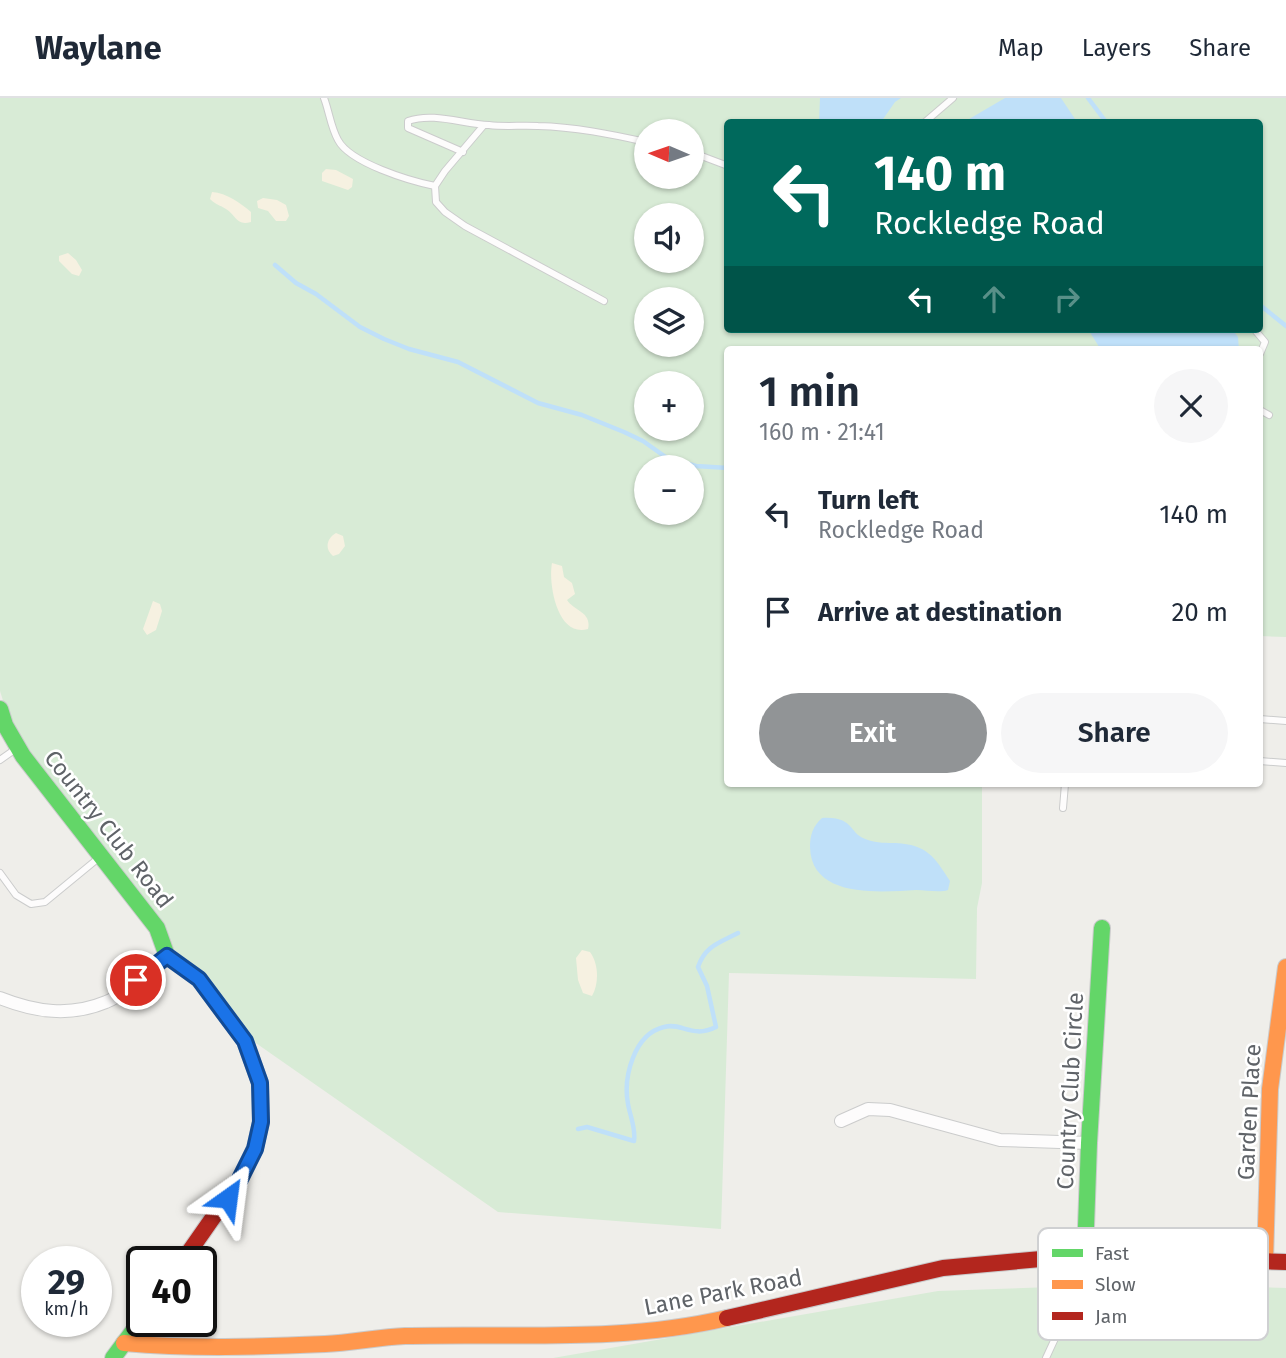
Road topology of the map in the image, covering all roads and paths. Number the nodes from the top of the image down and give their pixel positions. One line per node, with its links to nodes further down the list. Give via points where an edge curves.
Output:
1 (324, 98): 9 (lane, via 342,146 375,167)
2 (953, 98): 3 (lane)
3 (926, 119)
4 (484, 125): 5 (lane, via 577,130); 6 (lane); 6 (lane, via 432,118 408,121 408,128)
5 (634, 140)
6 (463, 152): 9 (lane)
7 (704, 157): 8 (lane)
8 (724, 164)
9 (435, 186): 10 (lane, via 436,202 465,226)
10 (604, 301)
11 (1263, 412): 12 (lane)
12 (1269, 415)
13 (0, 709): 16 (street, Country Club Road)
14 (1263, 719): 15 (lane)
15 (1286, 720)
16 (18, 747): 17 (lane); 22 (street, Country Club Road)
17 (0, 760)
18 (1263, 761): 19 (lane)
19 (1286, 762)
20 (1065, 787): 21 (lane)
21 (1063, 808)
22 (101, 856): 23 (lane, via 45,902 31,904 16,895); 25 (street, Country Club Road, via 158,928)
23 (0, 873)
24 (1102, 929): 29 (street, Country Club Circle)
25 (167, 956): 27 (street, via 108,1002 69,1012 32,1009); 32 (street, via 199,979 245,1041 260,1083 261,1122 255,1149)
26 (1286, 967): 31 (street, Garden Place, via 1270,1089)
27 (0, 998)
28 (841, 1121): 29 (street, via 869,1109 890,1110 1000,1140)
29 (1089, 1143): 30 (street, Country Club Circle)
30 (1084, 1228)
31 (1266, 1228)
32 (193, 1246)
33 (1038, 1260): 39 (street, Lane Park Road, via 943,1268 698,1325 622,1334 401,1336)
34 (1268, 1261): 35 (street, Lane Park Road)
35 (1286, 1262)
36 (128, 1337): 38 (street)
37 (1054, 1340): 41 (lane)
38 (124, 1343): 39 (street, Lane Park Road); 40 (street)
39 (328, 1351)
40 (113, 1358)
41 (1046, 1358)

